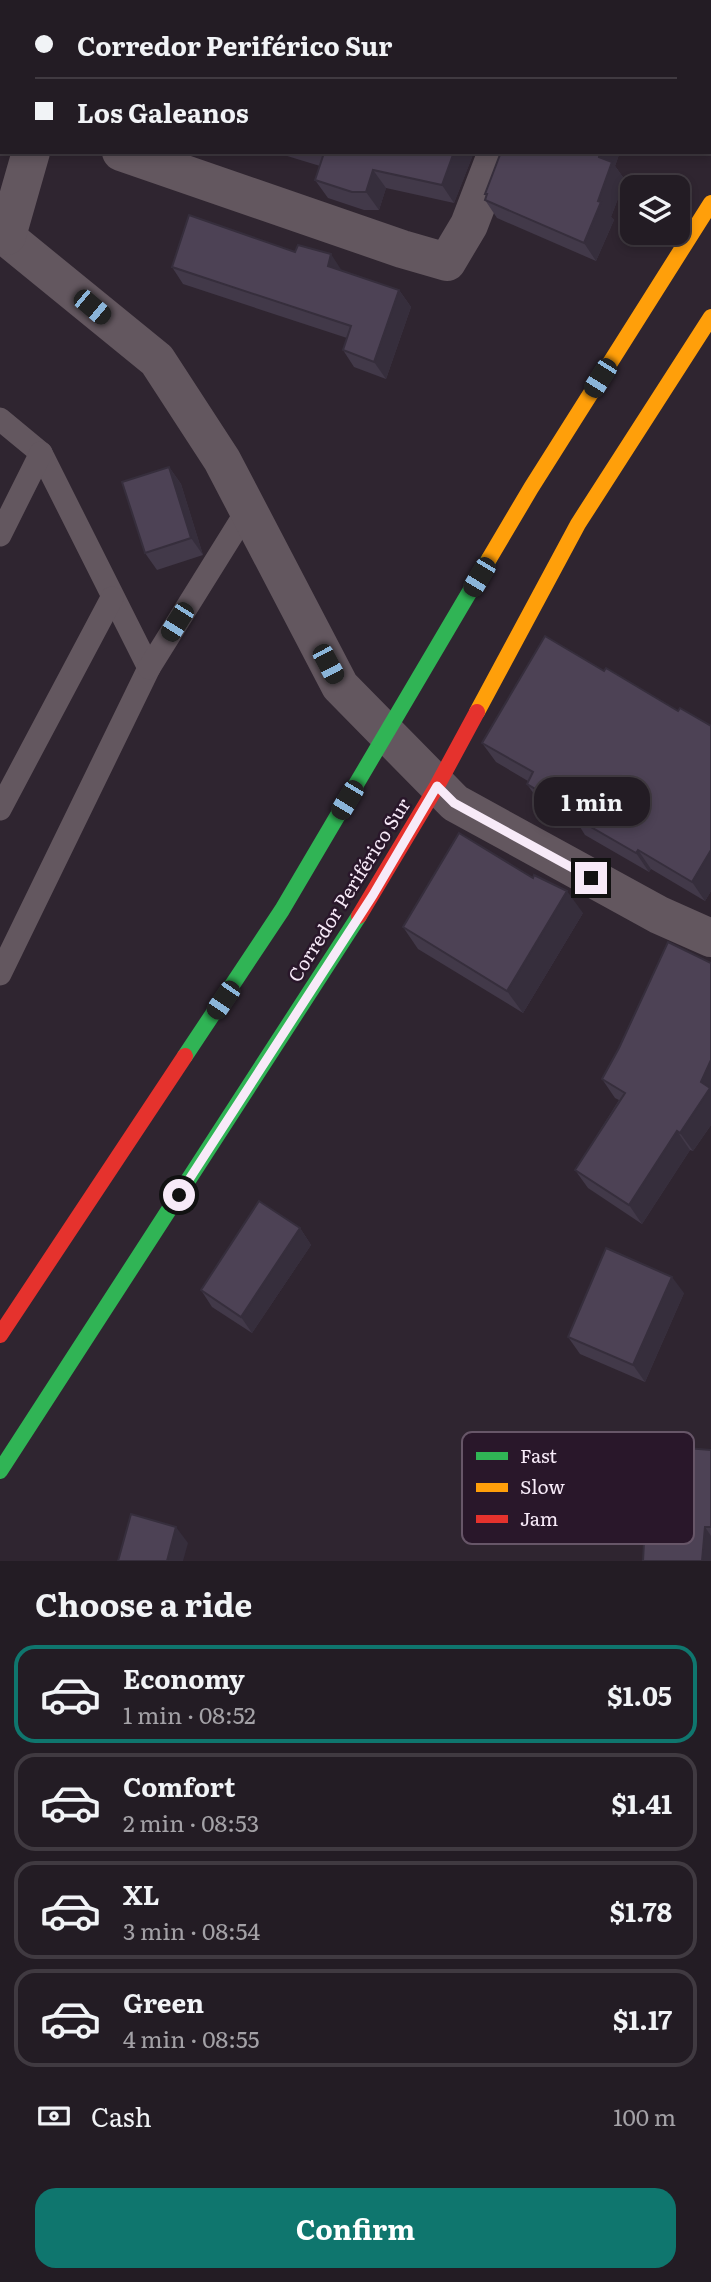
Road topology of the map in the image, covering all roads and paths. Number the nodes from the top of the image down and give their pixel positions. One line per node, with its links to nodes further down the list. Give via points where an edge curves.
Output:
1 (30, 154): 5 (street)
2 (127, 154): 3 (street, via 447,262 469,225)
3 (495, 154)
4 (711, 203): 13 (main road, via 531,488)
5 (3, 234): 9 (street, via 157,360)
6 (711, 317): 14 (main road, Corredor Periférico Sur, via 578,524)
7 (0, 419): 8 (lane)
8 (41, 453): 10 (lane); 11 (lane)
9 (248, 509): 12 (lane); 13 (street, via 340,686)
10 (0, 535)
11 (112, 598): 12 (lane); 15 (lane)
12 (149, 668): 17 (lane)
13 (386, 734): 14 (street); 18 (main road, via 282,910)
14 (437, 786): 16 (street, via 454,803 659,915); 19 (main road, Corredor Periférico Sur, via 373,895)
15 (0, 809)
16 (711, 938)
17 (0, 974)
18 (0, 1335)
19 (0, 1471)

